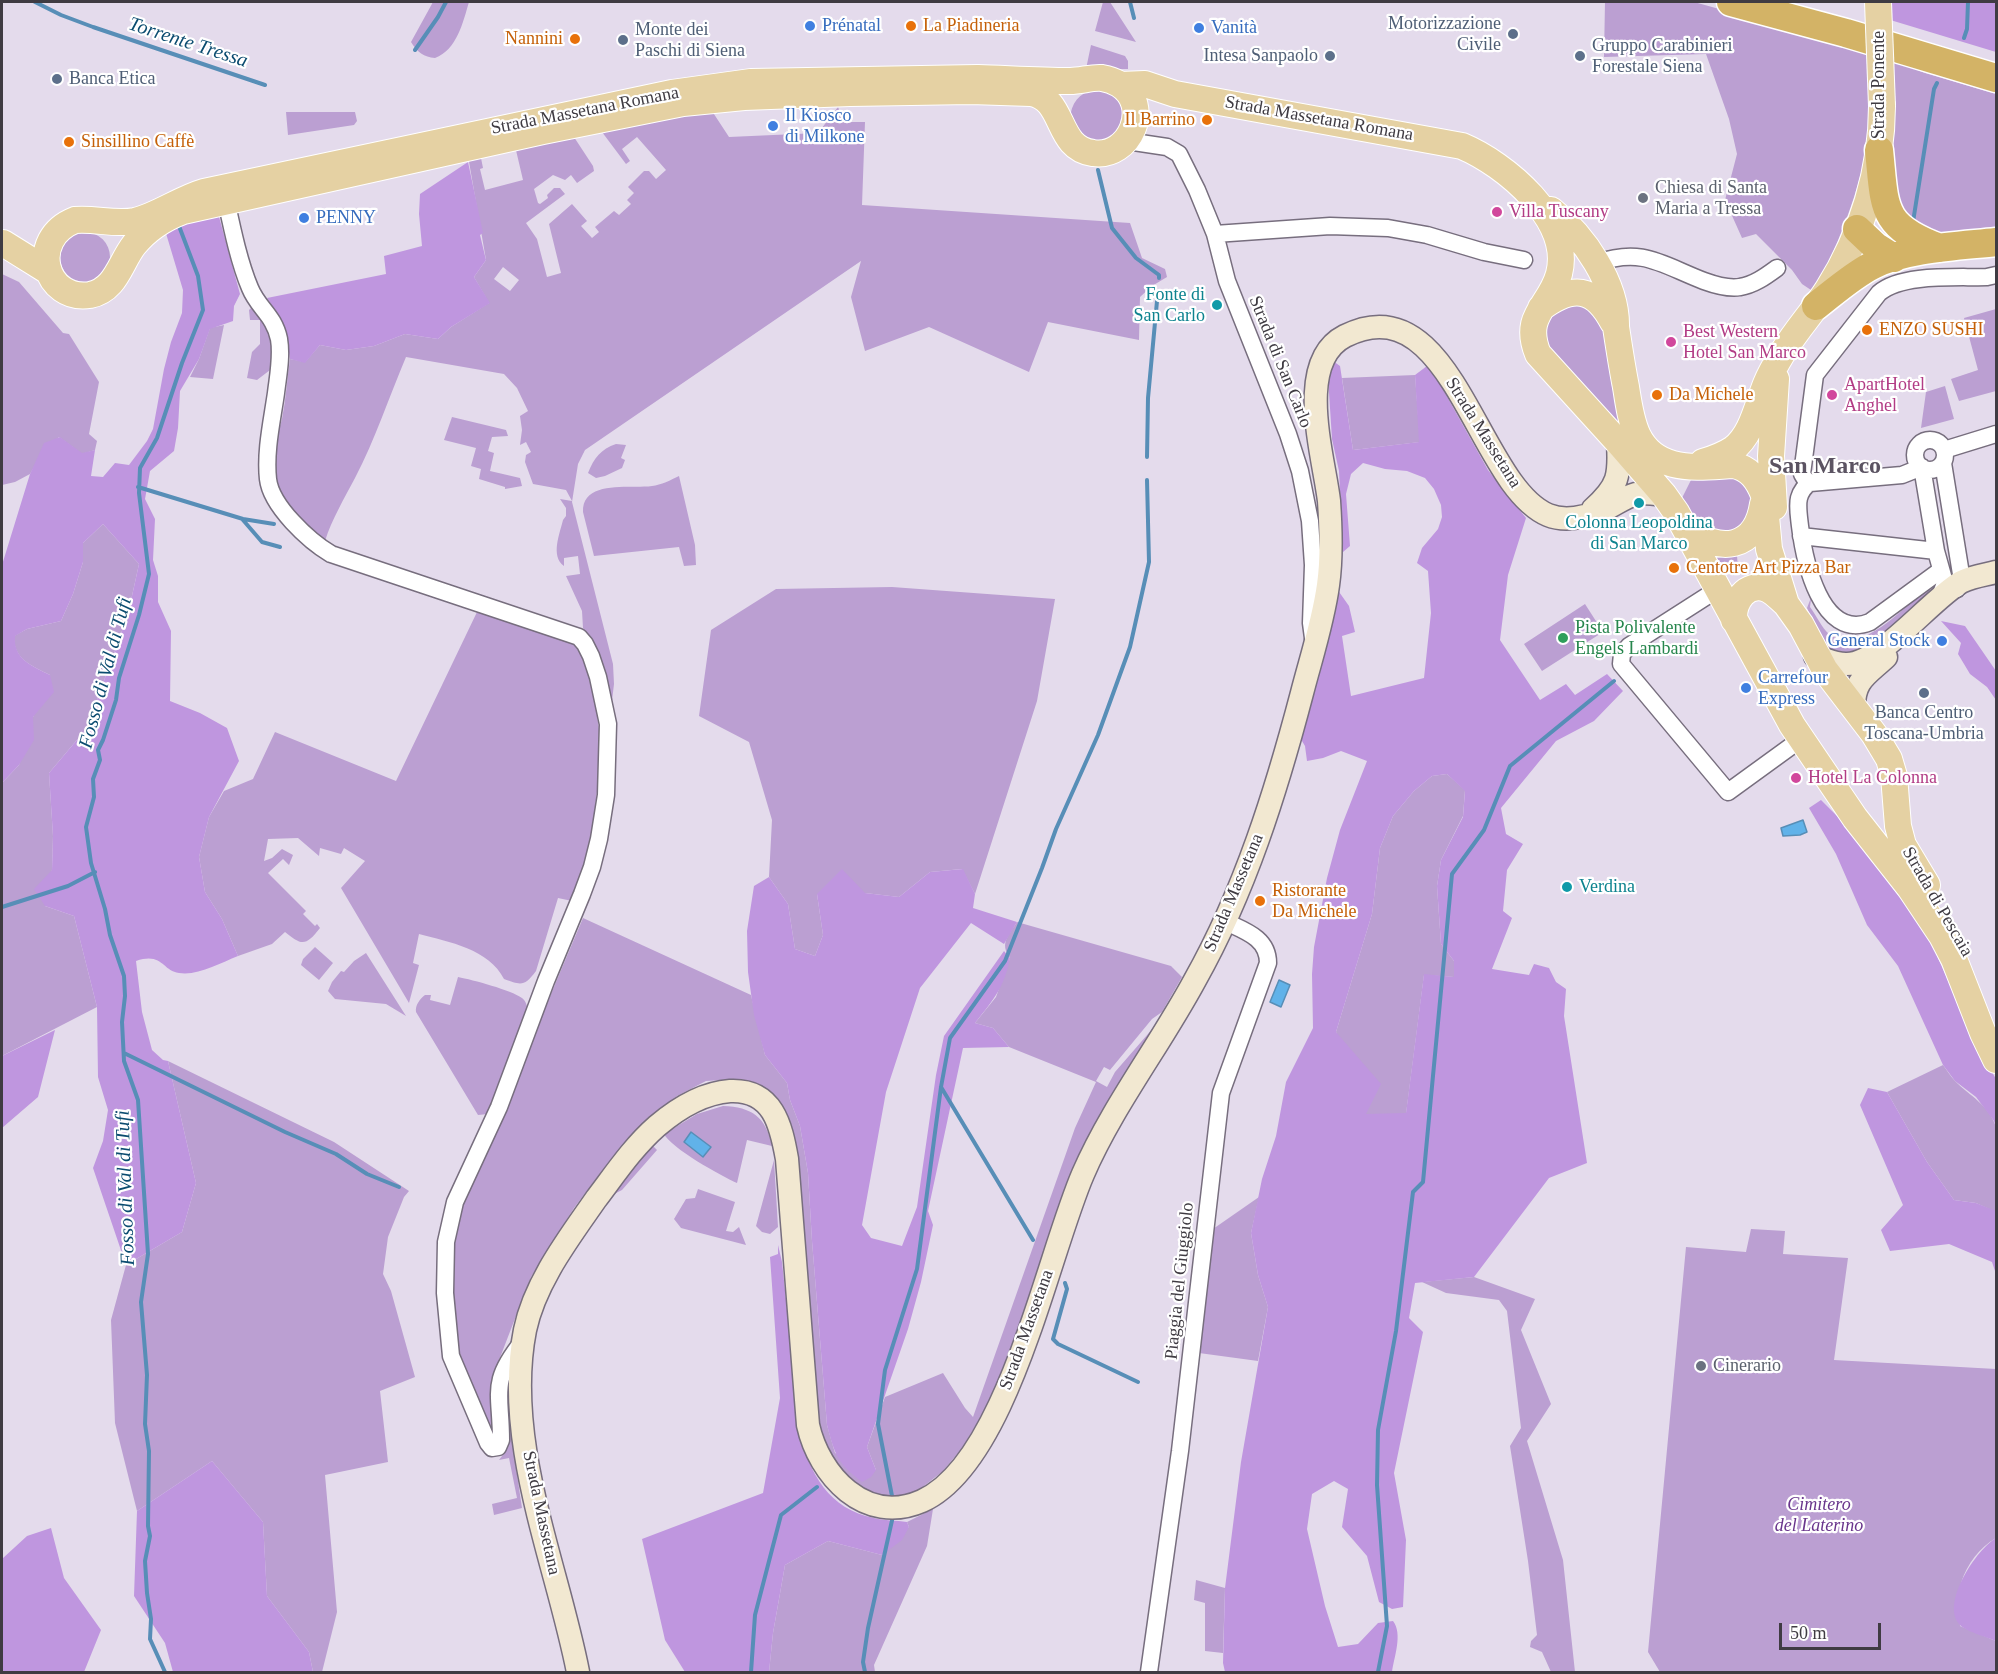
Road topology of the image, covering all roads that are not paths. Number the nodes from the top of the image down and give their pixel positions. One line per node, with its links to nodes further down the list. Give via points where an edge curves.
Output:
1 (1731, 2): 4 (highway)
2 (1790, 2): 4 (highway)
3 (1878, 2): 13 (main road, Strada Ponente, bridge, via 1882,106)
4 (1825, 16): 5 (highway); 6 (highway)
5 (1996, 61)
6 (1996, 78)
7 (1083, 81): 8 (main road, Strada Massetana Romana, via 1102,78); 11 (main road, via 1065,98); 16 (main road, Strada Massetana Romana, via 878,79 751,82 699,88 204,192 139,220)
8 (1121, 85): 9 (main road, Strada Massetana Romana, via 1145,84); 10 (main road, via 1131,98)
9 (1175, 94): 10 (main road); 15 (main road, Strada Massetana Romana, via 1462,146 1498,166)
10 (1136, 115): 12 (main road)
11 (1061, 123): 12 (main road, Strada Massetana Romana, via 1072,144 1083,151 1106,153); 14 (main road, Strada Massetana Romana, via 1053,107 1030,93 716,99 543,131)
12 (1127, 141): 19 (street, Strada di San Carlo, via 1167,147 1179,154)
13 (1879, 150): 17 (highway, via 1887,208); 18 (main road, Strada Ponente)
14 (226, 200): 28 (main road, Strada Massetana Romana, via 183,211 158,223); 66 (street, via 250,288 270,316 278,338 280,362 268,451 268,482 286,514 331,554 579,637 598,677 608,724 608,747 606,795 595,857 499,1107 455,1202 446,1242 445,1293 452,1356 492,1448 498,1447 501,1440 501,1375)
15 (1538, 202): 24 (main road, via 1557,215); 27 (main road, via 1557,237)
16 (98, 222): 20 (main road, Strada Massetana Romana, via 85,219 66,224); 28 (main road, via 117,238)
17 (1897, 226): 18 (highway); 23 (highway)
18 (1857, 229): 25 (highway); 32 (main road, Strada Ponente, via 1840,268)
19 (1215, 234): 26 (street, via 1330,226 1388,228); 56 (street, Strada di San Carlo, via 1222,267 1300,471 1311,531)
20 (49, 242): 22 (main road, Strada Massetana Romana); 30 (main road)
21 (1996, 242): 23 (highway)
22 (2, 243): 30 (main road, Strada Massetana Romana)
23 (1940, 248): 25 (highway)
24 (1593, 257): 27 (main road, via 1576,252); 29 (street, via 1643,257 1732,288 1748,285); 34 (main road, via 1613,299)
25 (1894, 258): 32 (highway, via 1873,265)
26 (1524, 260)
27 (1561, 260): 33 (main road, via 1557,280)
28 (122, 263): 30 (main road, Strada Massetana Romana, via 110,285 88,295 64,290)
29 (1777, 268)
30 (48, 271)
31 (1996, 274): 42 (street, via 1920,278 1888,286 1879,293 1815,375 1802,474)
32 (1816, 306): 35 (main road, Strada Ponente)
33 (1539, 310): 34 (main road, via 1562,295 1583,293 1602,304); 37 (main road, via 1532,331 1538,354)
34 (1616, 327): 40 (main road, via 1635,432 1648,451 1662,460)
35 (1777, 364): 38 (main road, Strada di Pescaia); 40 (main road, Strada Ponente, via 1742,439 1732,449)
36 (1996, 434): 39 (street)
37 (1618, 442): 43 (main road); 45 (street, via 1615,485)
38 (1772, 456): 44 (main road, Strada di Pescaia); 55 (main road, Strada di Pescaia, via 1777,527)
39 (1943, 456): 41 (street, via 1935,469); 41 (street, via 1934,440 1920,443 1915,456); 50 (street)
40 (1695, 466): 44 (main road, Strada di Pescaia, via 1740,466 1752,474)
41 (1922, 467): 42 (street, via 1902,475); 48 (street)
42 (1810, 483): 47 (street, via 1799,498)
43 (1664, 495): 45 (street, Strada Massetana, via 1636,494 1600,512); 46 (main road, Strada di Pescaia)
44 (1764, 495): 46 (main road, Strada di Pescaia, via 1755,527 1736,542 1713,544); 53 (main road, Strada di Pescaia, via 1769,549)
45 (1587, 514): 56 (street, Strada Massetana, via 1569,519 1553,517 1523,496 1460,393 1436,361 1410,336 1386,327 1349,334 1328,350 1316,382 1331,550)
46 (1685, 527): 51 (main road, Strada di Pescaia)
47 (1801, 536): 48 (street); 49 (street, via 1809,574 1818,594 1841,621 1851,625 1873,620)
48 (1936, 550): 49 (street)
49 (1941, 570): 52 (street, via 1945,583)
50 (1978, 573): 52 (street); 57 (street, via 1948,606); 57 (street)
51 (1718, 589): 54 (main road, Strada di Pescaia); 60 (street, via 1629,646 1620,659 1624,668 1728,792)
52 (1939, 600): 58 (street, via 1864,660 1846,664)
53 (1786, 604): 54 (main road, via 1768,589 1749,589 1735,604); 55 (main road, Strada di Pescaia)
54 (1734, 620): 60 (main road, Strada di Pescaia)
55 (1801, 625): 58 (main road, Strada di Pescaia)
56 (1314, 646): 63 (street, Strada Massetana, via 1274,793)
57 (1899, 646): 59 (street, via 1858,684 1853,694)
58 (1815, 656): 59 (main road, Strada di Pescaia)
59 (1854, 709): 61 (main road, Strada di Pescaia, via 1889,759)
60 (1801, 739): 62 (main road, Strada di Pescaia)
61 (1896, 793): 62 (main road, via 1882,819 1868,822); 64 (main road, Strada di Pescaia, via 1898,826 1906,852 1966,948)
62 (1855, 818): 65 (main road, Strada di Pescaia, via 1942,936)
63 (1226, 922): 66 (street, Strada Massetana, via 1086,1168 1015,1370 994,1417 960,1469 927,1499 898,1506 862,1501 834,1479 814,1449 808,1425 787,1159 775,1116 752,1094 724,1092 698,1100 667,1118 641,1142 556,1259 532,1306); 68 (street, Piaggia del Giuggiolo, via 1257,938 1266,950 1268,963 1221,1093 1180,1450)
64 (1996, 1024)
65 (1996, 1060)
66 (523, 1341): 67 (street, Strada Massetana, via 521,1398 530,1480)
67 (578, 1672)
68 (1149, 1672)

